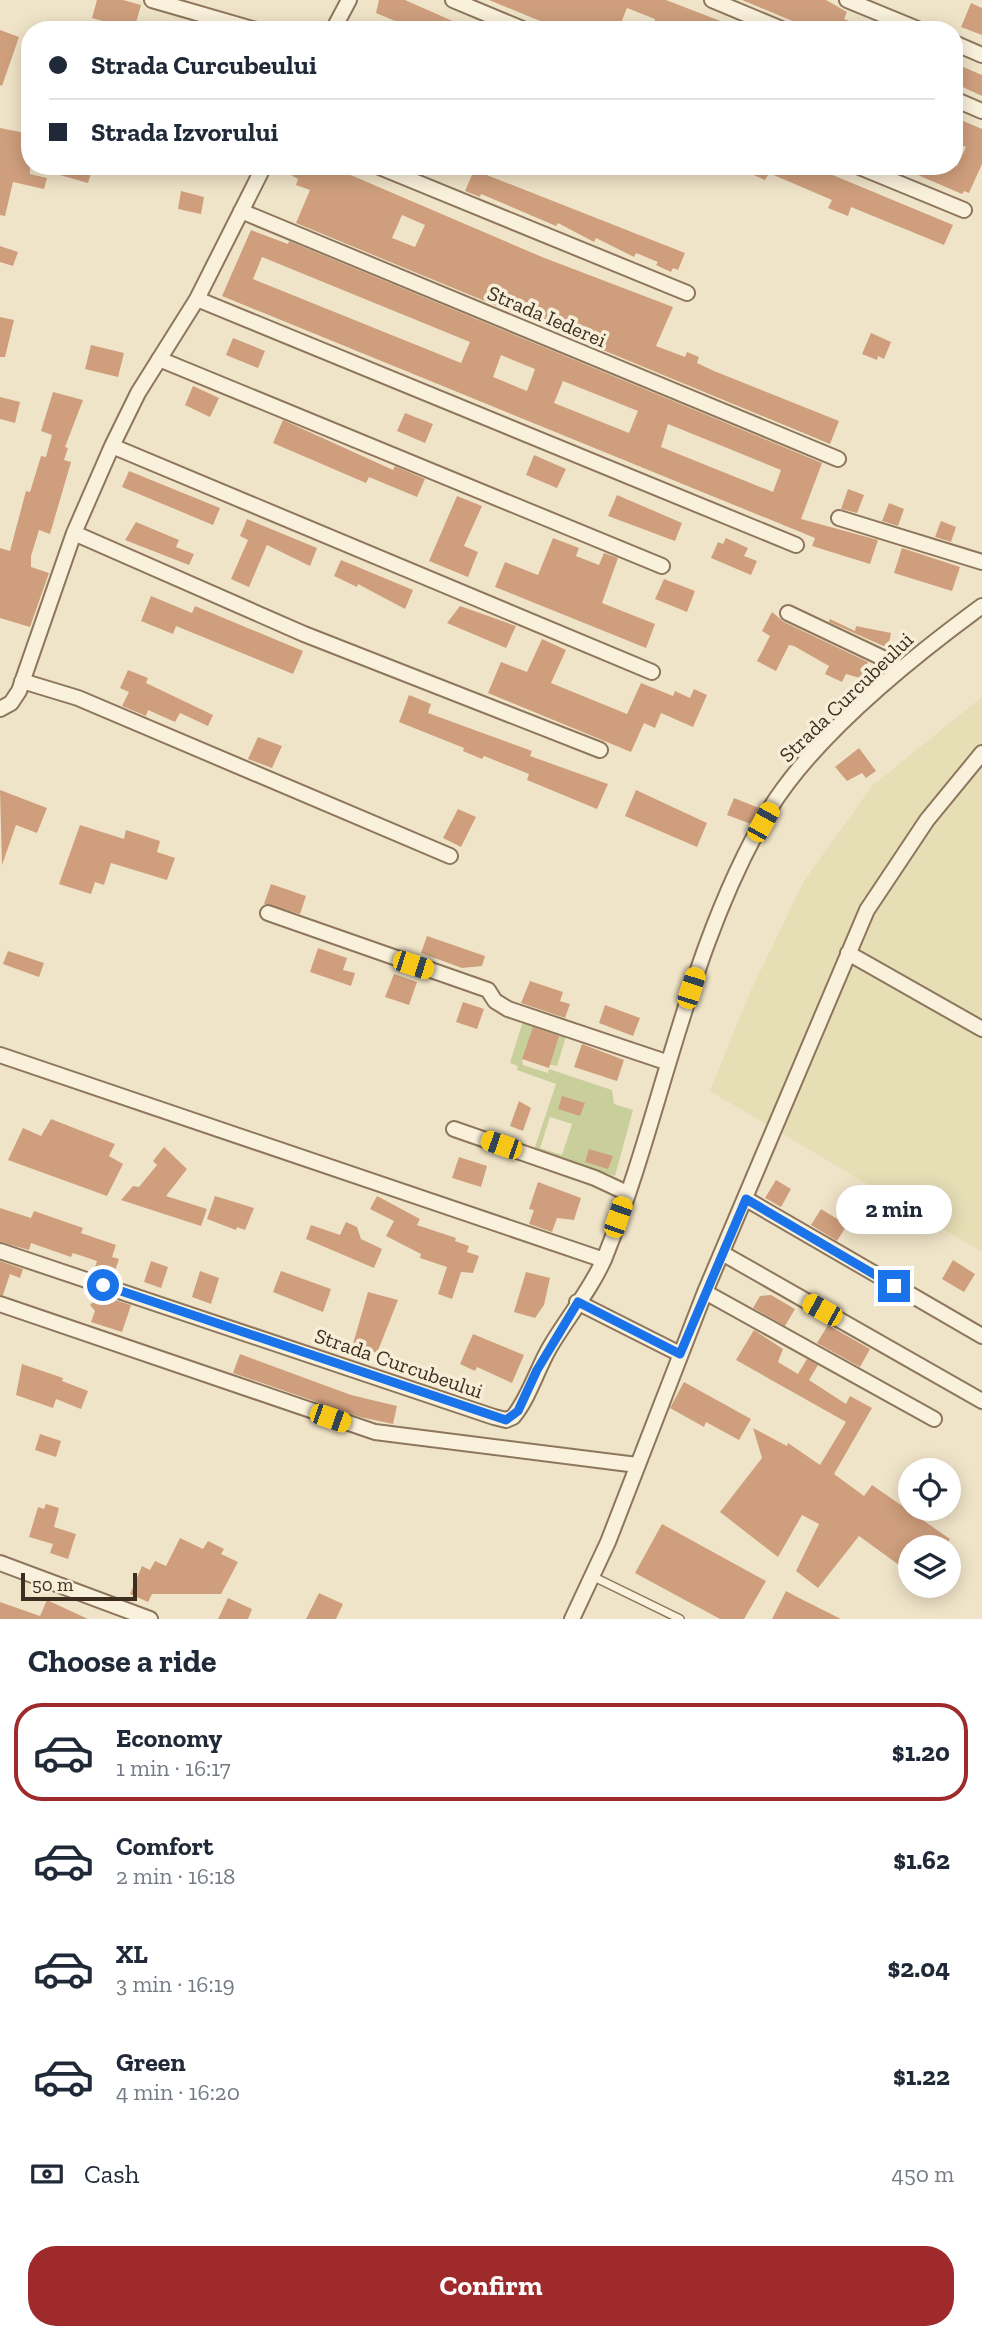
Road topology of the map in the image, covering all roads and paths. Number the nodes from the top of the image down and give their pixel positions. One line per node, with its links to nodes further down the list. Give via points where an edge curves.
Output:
1 (152, 0): 6 (street)
2 (349, 0): 7 (street)
3 (453, 0): 8 (street)
4 (712, 0): 9 (street)
5 (847, 0): 10 (street)
6 (225, 21)
7 (338, 21)
8 (503, 21)
9 (747, 21)
10 (898, 21)
11 (963, 47): 12 (street)
12 (982, 55)
13 (963, 103): 14 (street)
14 (982, 111)
15 (259, 175): 19 (street)
16 (399, 175): 20 (street)
17 (879, 175): 18 (street)
18 (964, 210)
19 (241, 211): 21 (street); 24 (street, Strada Iederei)
20 (687, 293)
21 (197, 299): 22 (street); 27 (street)
22 (159, 359): 23 (street); 29 (street)
23 (112, 446): 26 (street); 33 (street)
24 (838, 459)
25 (839, 518): 28 (street)
26 (74, 534): 34 (street); 36 (street, via 303,634)
27 (796, 545)
28 (982, 562)
29 (662, 566)
30 (982, 606): 32 (street, Strada Curcubeului)
31 (788, 613): 32 (street)
32 (900, 669): 43 (street, Strada Curcubeului, via 812,756 770,809 699,963)
33 (652, 672)
34 (22, 681): 35 (street, via 11,704); 38 (street, via 78,698)
35 (0, 709)
36 (600, 750)
37 (982, 753): 40 (street, via 894,867)
38 (450, 856)
39 (268, 914): 43 (street, via 488,989 495,1001 508,1009)
40 (848, 953): 41 (street); 46 (street)
41 (982, 1029)
42 (0, 1055): 49 (street)
43 (666, 1062): 45 (street, Strada Curcubeului)
44 (454, 1129): 45 (street)
45 (627, 1193): 49 (street, Strada Curcubeului)
46 (746, 1199): 48 (street); 53 (street)
47 (0, 1251): 51 (street, Strada Curcubeului, via 506,1420 518,1411)
48 (722, 1253): 50 (street); 55 (street)
49 (604, 1260): 51 (street, Strada Curcubeului)
50 (705, 1292): 54 (street); 56 (street)
51 (578, 1302): 54 (street)
52 (0, 1304): 57 (street, via 375,1432)
53 (982, 1336)
54 (680, 1354): 57 (street)
55 (982, 1401)
56 (934, 1419)
57 (637, 1465): 59 (street)
58 (0, 1563): 60 (street)
59 (592, 1576): 61 (street); 62 (lane)
60 (150, 1619)
61 (572, 1619)
62 (680, 1619)

